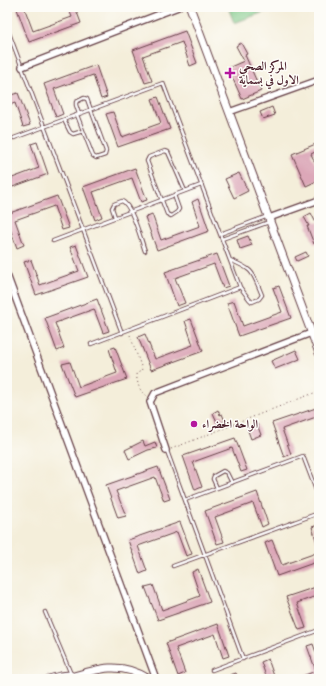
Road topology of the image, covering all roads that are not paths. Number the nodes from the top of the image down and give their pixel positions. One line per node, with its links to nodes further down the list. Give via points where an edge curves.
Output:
1 (178, 7): 4 (street)
2 (190, 7): 7 (street)
3 (7, 28): 4 (lane)
4 (22, 67): 10 (lane)
5 (319, 80): 7 (street)
6 (91, 110): 8 (lane); 8 (lane, via 87,99 84,98 76,102); 11 (lane, via 105,154 96,158 93,156); 13 (lane, via 163,83)
7 (229, 112): 20 (street)
8 (78, 114): 9 (lane); 11 (lane)
9 (64, 120): 10 (lane); 11 (lane, via 73,134)
10 (45, 127): 12 (lane); 21 (lane)
11 (83, 131)
12 (14, 138)
13 (201, 185): 14 (lane); 22 (lane)
14 (185, 191): 15 (lane); 16 (lane, via 168,152 149,157 147,161)
15 (174, 195): 16 (lane); 16 (lane, via 179,209 171,216 167,214)
16 (162, 200): 18 (lane)
17 (319, 200): 20 (street)
18 (130, 212): 19 (lane); 19 (lane, via 125,202 114,204); 25 (lane)
19 (114, 218): 21 (lane)
20 (269, 218): 22 (lane); 23 (lane); 31 (street)
21 (83, 229): 24 (lane); 30 (lane)
22 (220, 234): 23 (lane)
23 (222, 239): 26 (lane)
24 (52, 242)
25 (145, 251)
26 (230, 260): 28 (lane); 28 (lane, via 252,271 262,295 252,302)
27 (7, 275): 49 (street)
28 (240, 287): 30 (lane)
29 (319, 330): 31 (street)
30 (122, 333): 32 (lane)
31 (311, 333): 33 (street); 34 (street, via 155,394 150,402)
32 (91, 344)
33 (319, 353)
34 (166, 450): 38 (lane)
35 (232, 483): 36 (lane); 36 (lane, via 223,471 214,476); 37 (lane, via 303,456)
36 (216, 488): 38 (lane)
37 (319, 498)
38 (184, 500): 40 (lane)
39 (319, 513): 40 (lane)
40 (205, 555): 41 (lane); 44 (lane)
41 (173, 566)
42 (45, 612): 46 (lane)
43 (319, 630): 44 (lane)
44 (243, 659): 45 (lane)
45 (212, 670)
46 (70, 677): 47 (street); 48 (street, via 99,669 121,667)
47 (49, 679)
48 (149, 679)
49 (156, 679)

